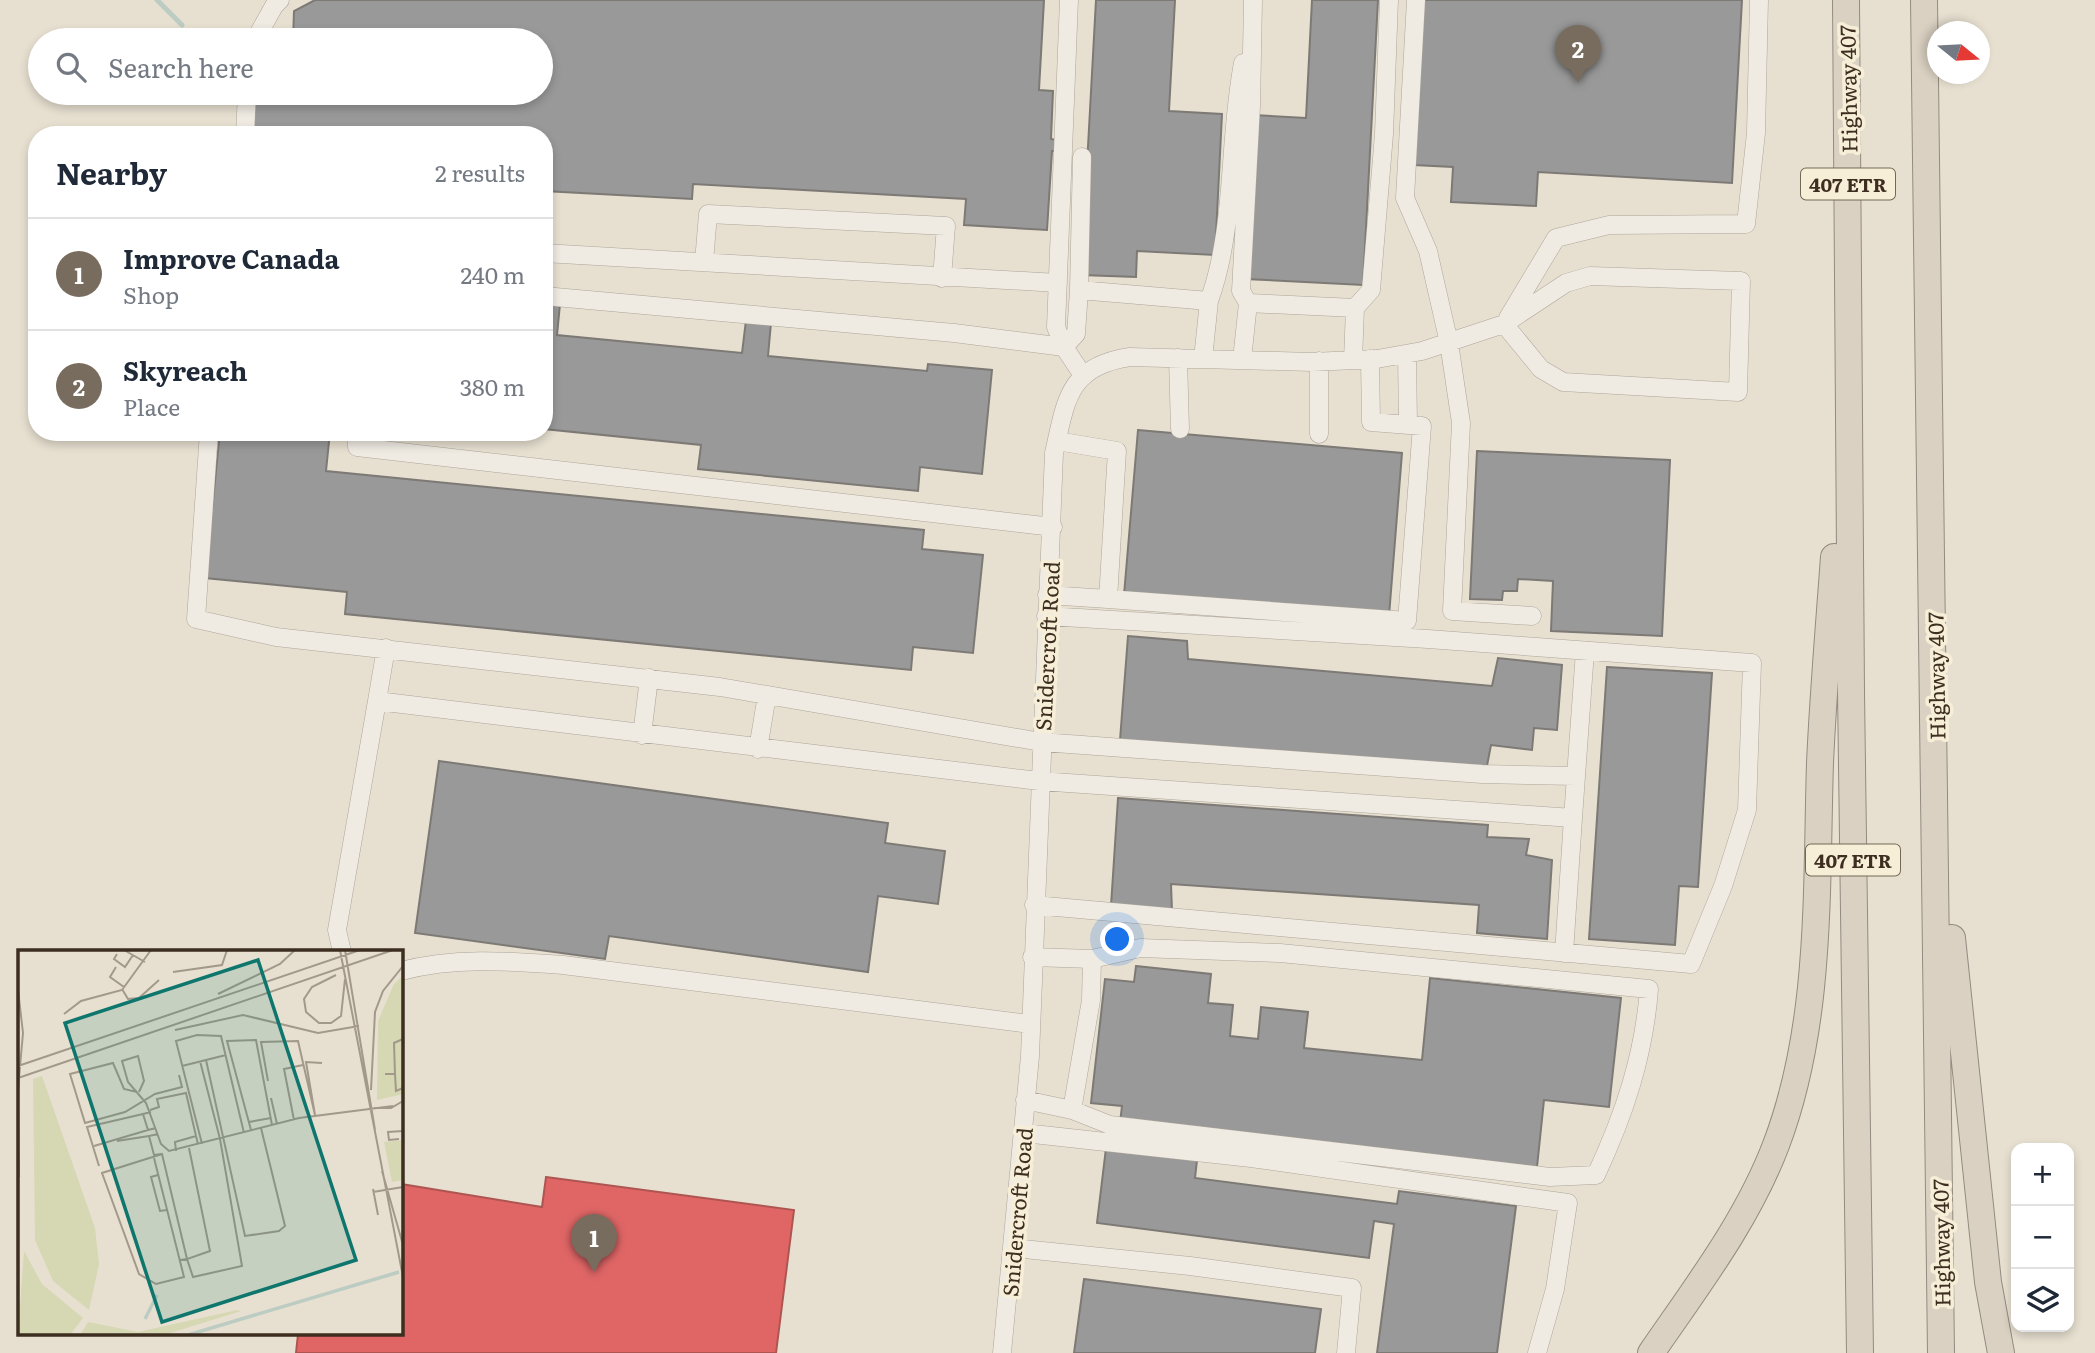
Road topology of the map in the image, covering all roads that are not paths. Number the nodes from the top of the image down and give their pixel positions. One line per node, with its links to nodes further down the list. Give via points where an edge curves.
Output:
1 (280, 0): 10 (street)
2 (1069, 0): 17 (street)
3 (1252, 0): 9 (street)
4 (1389, 0): 22 (street, via 1371,290)
5 (1416, 0): 24 (street, via 1405,198 1428,251)
6 (1759, 0): 23 (street, via 1756,133 1746,224 1609,225 1556,238)
7 (1846, 0): 32 (highway, Highway 407 / 407 ETR)
8 (1924, 0): 54 (highway, Highway 407 / 407 ETR)
9 (1251, 25): 20 (street, via 1235,104 1221,268); 21 (street, via 1241,291)
10 (262, 28)
11 (246, 105): 12 (street)
12 (245, 126)
13 (1082, 157): 18 (street)
14 (553, 254): 15 (street)
15 (704, 262): 16 (street); 16 (street, via 708,214 946,226)
16 (942, 278): 17 (street)
17 (1058, 284): 25 (street, via 1056,327)
18 (1079, 290): 20 (street); 25 (street, via 1076,334)
19 (553, 297): 25 (street)
20 (1209, 301): 28 (street)
21 (1248, 303): 22 (street); 29 (street)
22 (1355, 308): 30 (street)
23 (1504, 324): 23 (street, via 1541,369 1563,382 1738,392 1741,281 1590,276 1566,283); 24 (street)
24 (1449, 342): 26 (street); 44 (street, via 1461,423 1451,611)
25 (1064, 347): 33 (street)
26 (1407, 354): 30 (street); 34 (street)
27 (1178, 358): 28 (street); 33 (street, via 1115,359); 35 (street)
28 (1203, 359): 29 (street)
29 (1242, 360): 31 (street)
30 (1361, 360): 31 (street); 34 (street, via 1371,422)
31 (1319, 361): 36 (street)
32 (1849, 367): 71 (highway, via 1824,687 1816,939 1799,1060 1776,1144 1751,1200); 72 (highway, Highway 407 / 407 ETR)
33 (1082, 374): 39 (street, Snidercroft Road, via 1070,394)
34 (1408, 425): 42 (street, via 1422,426 1407,621)
35 (1180, 429)
36 (1319, 434)
37 (208, 441): 45 (street, via 196,619 276,637)
38 (357, 441): 40 (street, via 357,447)
39 (1057, 441): 40 (street, Snidercroft Road); 42 (street, via 1117,451)
40 (1053, 527): 41 (street, Snidercroft Road)
41 (1047, 594): 42 (street); 43 (street, Snidercroft Road)
42 (1108, 599)
43 (1046, 616): 46 (street); 51 (street, Snidercroft Road)
44 (1532, 616)
45 (386, 648): 47 (street); 49 (street)
46 (1586, 651): 53 (street); 59 (street, via 1752,663 1747,810 1691,964)
47 (649, 678): 48 (street); 50 (street)
48 (767, 695): 51 (street); 52 (street)
49 (377, 701): 50 (street); 58 (street, via 337,930)
50 (642, 735): 52 (street)
51 (1041, 742): 53 (street, via 1482,774); 55 (street, Snidercroft Road)
52 (758, 749): 55 (street)
53 (1576, 776): 56 (street)
54 (1936, 778): 73 (highway, Highway 407 / 407 ETR); 74 (highway, via 1988,1282)
55 (1039, 781): 56 (street); 57 (street, Snidercroft Road)
56 (1573, 818): 59 (street)
57 (1034, 905): 59 (street); 60 (street, Snidercroft Road)
58 (342, 950)
59 (1564, 953)
60 (1032, 957): 61 (street); 63 (street, Snidercroft Road)
61 (1092, 959): 65 (street, via 1091,1000); 65 (street, via 1140,948 1280,953 1450,968 1649,989 1648,1009 1629,1097 1595,1175 1550,1177 1210,1138 1110,1125)
62 (402, 971): 63 (street, via 488,959 538,963)
63 (1030, 1024): 64 (street, Snidercroft Road)
64 (1025, 1100): 65 (street); 66 (street, Snidercroft Road)
65 (1072, 1110)
66 (1024, 1133): 67 (street, Snidercroft Road); 70 (street, via 1251,1158 1567,1203 1555,1289)
67 (1013, 1248): 68 (street, Snidercroft Road); 69 (street, via 1352,1289)
68 (1002, 1353)
69 (1346, 1353)
70 (1537, 1353)
71 (1651, 1353)
72 (1860, 1353)
73 (1941, 1353)
74 (2001, 1353)

